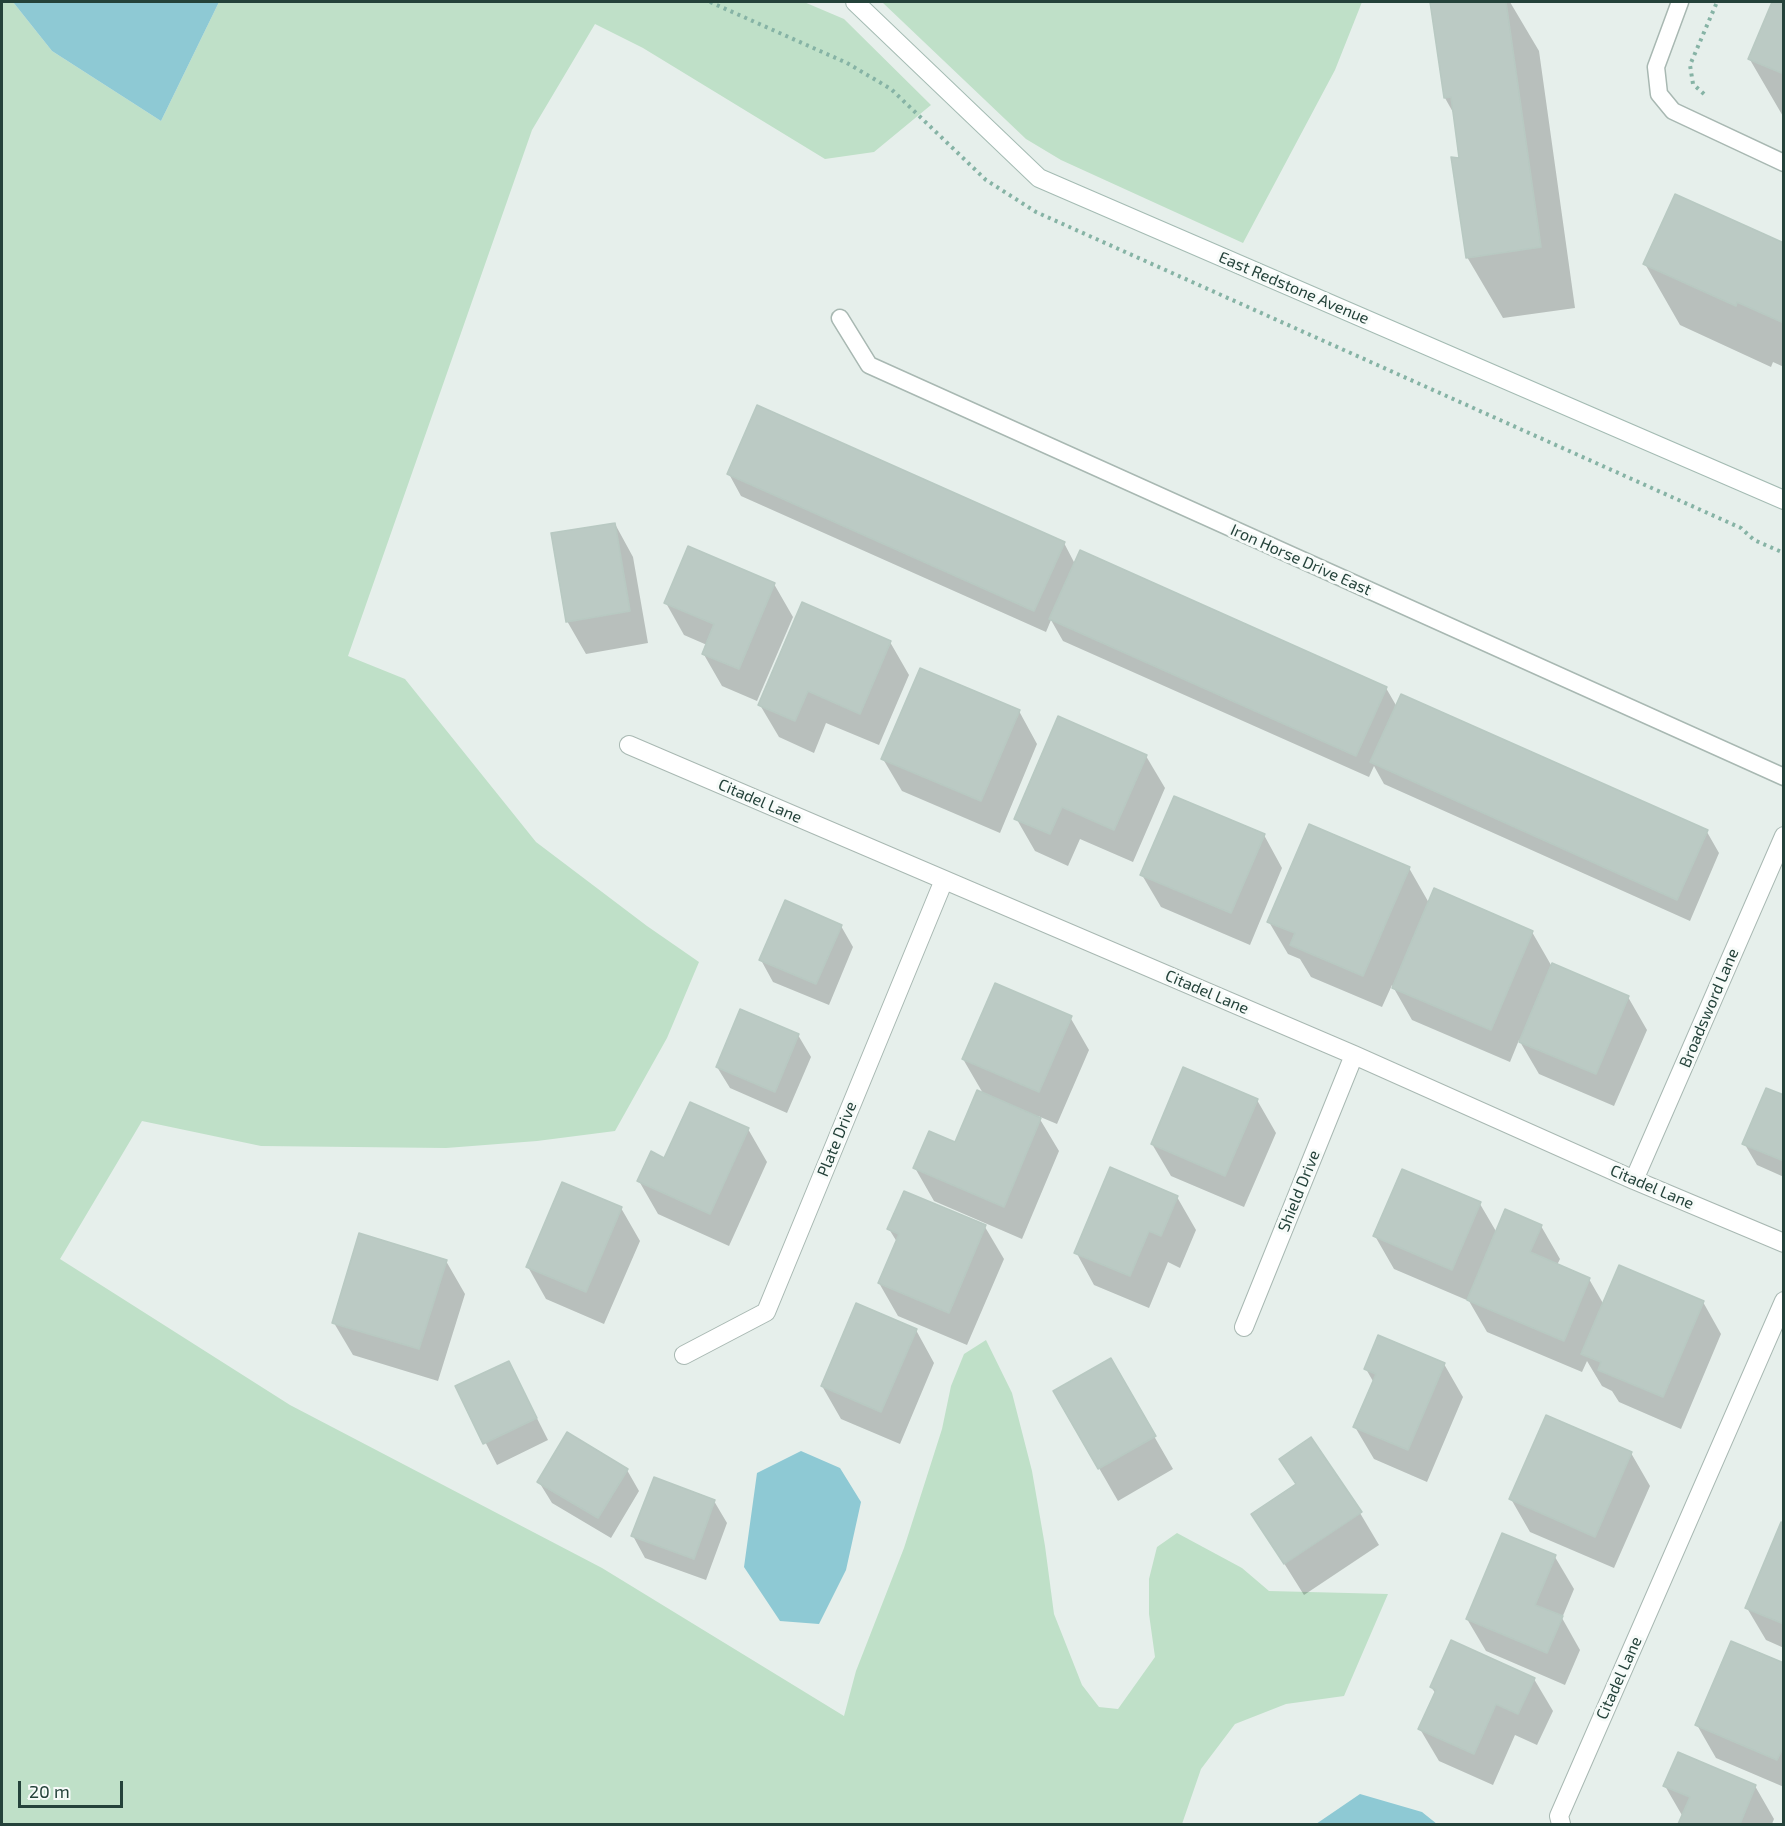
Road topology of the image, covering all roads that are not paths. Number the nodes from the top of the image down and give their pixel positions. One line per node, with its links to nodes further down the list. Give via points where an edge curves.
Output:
1 (855, 2): 5 (street, East Redstone Avenue, via 1039,178)
2 (1680, 2): 3 (lane, via 1656,67 1659,94 1673,111)
3 (1784, 163)
4 (840, 318): 7 (lane, Iron Horse Drive East, via 869,365)
5 (1784, 500)
6 (629, 745): 9 (street, Citadel Lane)
7 (1784, 777)
8 (1784, 836): 11 (street, Broadsword Lane)
9 (944, 880): 10 (street, Citadel Lane); 15 (street, Plate Drive, via 766,1312)
10 (1354, 1055): 11 (street, Citadel Lane); 14 (street, Shield Drive)
11 (1634, 1180): 12 (street, Citadel Lane)
12 (1784, 1243)
13 (1784, 1301): 16 (street, Citadel Lane, via 1559,1816)
14 (1244, 1327)
15 (684, 1355)
16 (1561, 1824)

